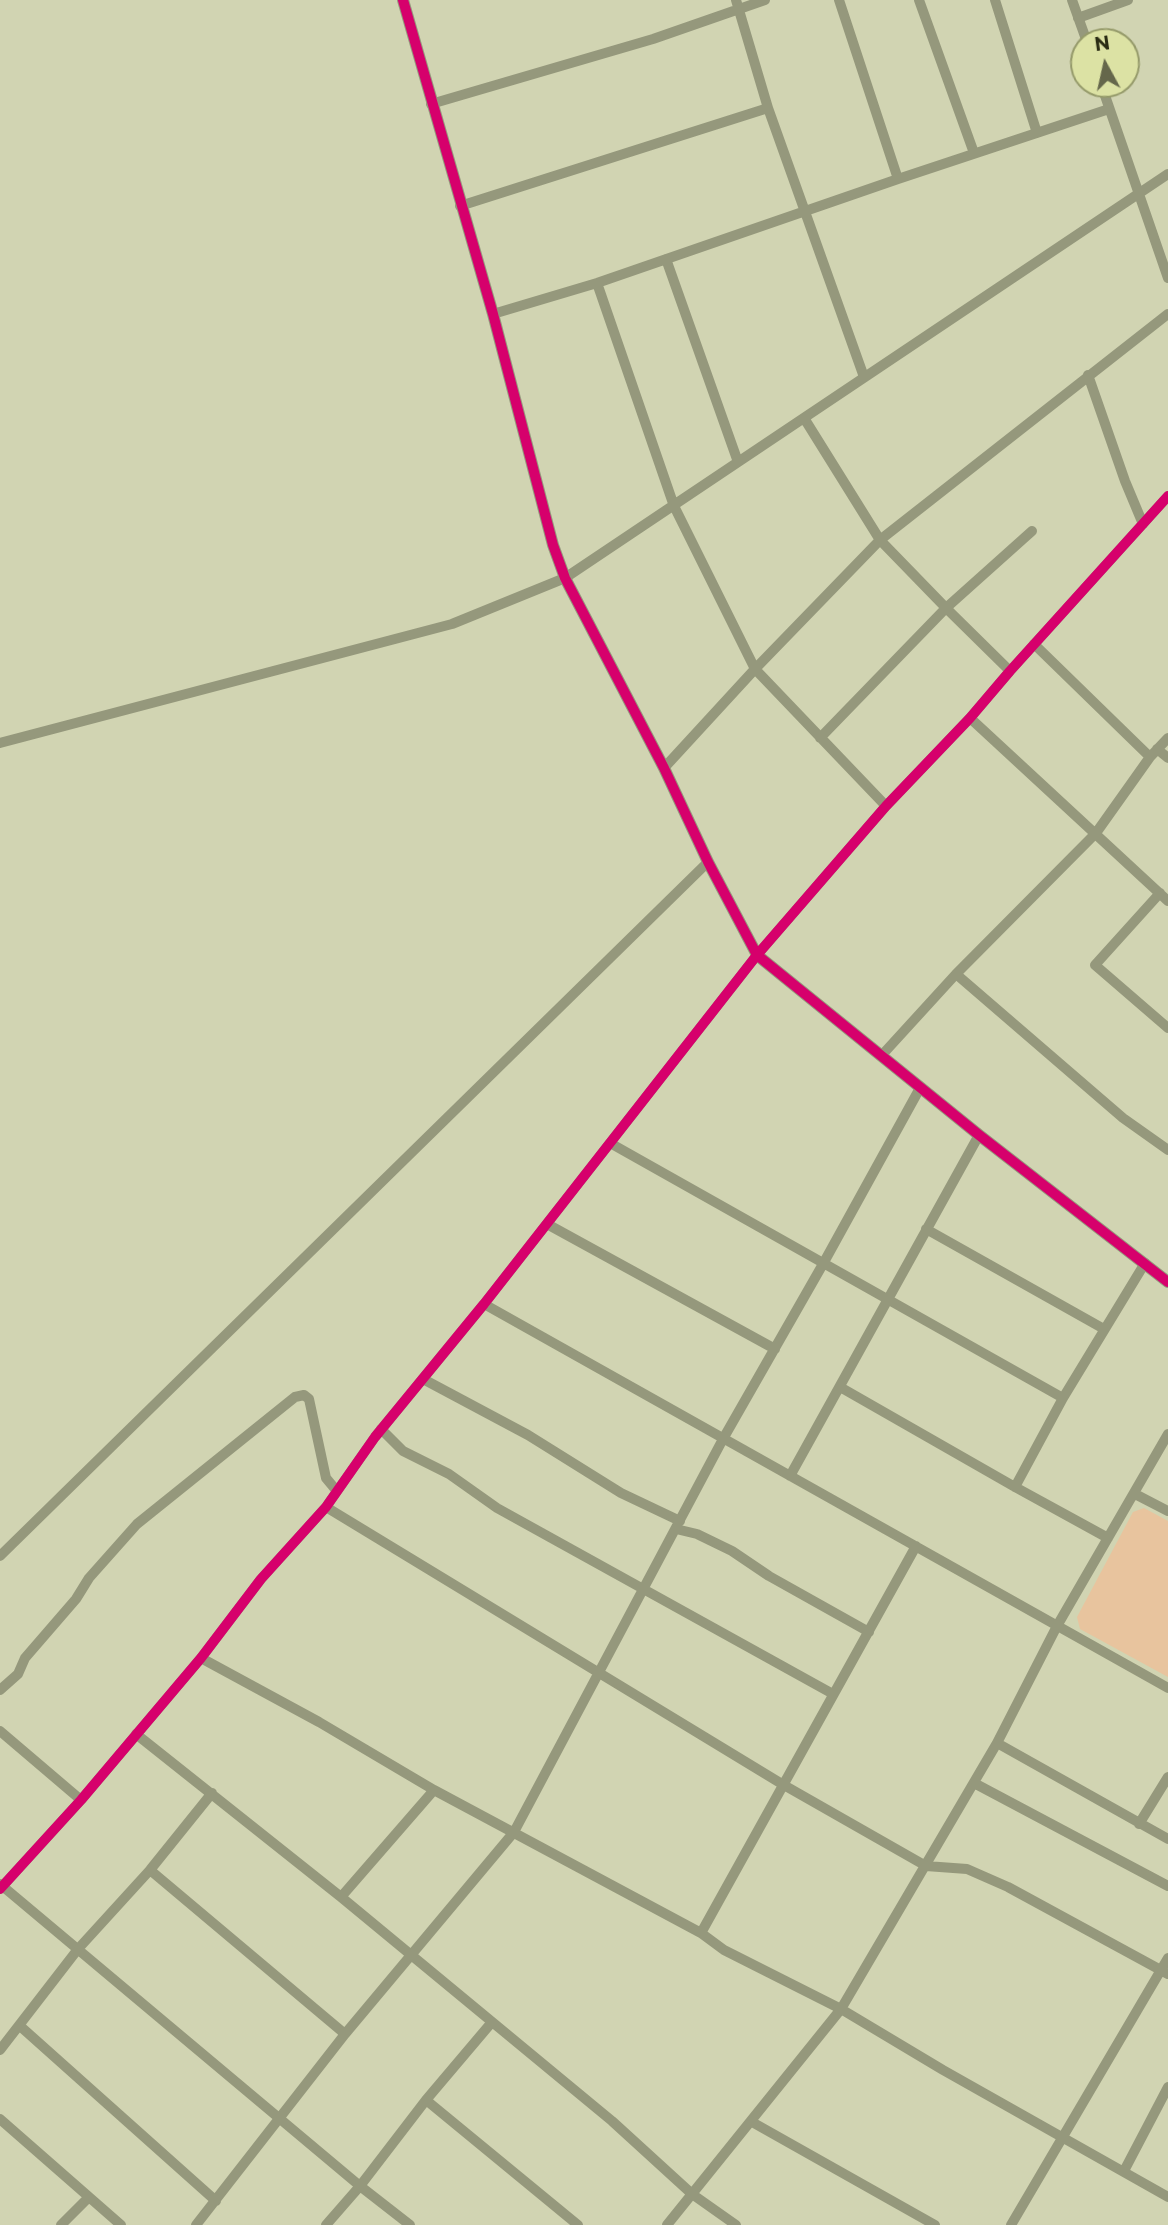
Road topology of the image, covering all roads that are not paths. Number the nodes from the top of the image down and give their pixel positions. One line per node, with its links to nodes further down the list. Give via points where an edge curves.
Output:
1 (403, 0): 12 (street)
2 (765, 0): 8 (street)
3 (839, 0): 18 (street)
4 (919, 0): 16 (street)
5 (995, 0): 15 (street)
6 (1072, 0): 9 (street)
7 (1128, 0): 9 (street)
8 (738, 4): 12 (street, via 653,39); 13 (street)
9 (1078, 18): 10 (street)
10 (1082, 28)
11 (1105, 98): 14 (street)
12 (431, 104): 20 (street)
13 (768, 108): 20 (street); 21 (street)
14 (1109, 109): 15 (street); 19 (street)
15 (1037, 133): 16 (street)
16 (974, 153): 18 (street)
17 (1168, 174): 19 (street)
18 (898, 179): 21 (street)
19 (1139, 193): 23 (street); 28 (street)
20 (460, 206): 25 (street)
21 (804, 212): 22 (street); 28 (street)
22 (666, 259): 24 (street); 30 (street)
23 (1168, 278)
24 (597, 282): 25 (street); 32 (street)
25 (493, 314): 36 (street)
26 (1168, 314): 27 (street)
27 (1088, 375): 33 (street); 35 (street)
28 (864, 377): 29 (street)
29 (804, 418): 30 (street); 35 (street)
30 (738, 463): 32 (street)
31 (1168, 496): 33 (street)
32 (674, 506): 36 (street); 39 (street)
33 (1143, 524): 38 (street)
34 (1032, 531): 37 (street)
35 (880, 540): 37 (street); 39 (street)
36 (565, 578): 44 (street, via 452,624); 48 (street)
37 (946, 608): 40 (street); 42 (street)
38 (1034, 645): 40 (street); 46 (street)
39 (755, 669): 42 (street); 48 (street)
40 (1010, 671): 41 (street)
41 (970, 718): 49 (street); 50 (street)
42 (820, 738): 49 (street)
43 (1168, 738): 45 (street)
44 (0, 743)
45 (1157, 749): 46 (street); 47 (street)
46 (1150, 757): 50 (street)
47 (1168, 758)
48 (664, 768): 51 (street)
49 (886, 806): 53 (street)
50 (1096, 833): 52 (street); 54 (street)
51 (708, 862): 53 (street); 85 (street)
52 (1164, 897): 55 (street, via 1095,965)
53 (757, 955): 56 (street); 59 (street)
54 (956, 974): 56 (street); 60 (street, via 1123,1118)
55 (1168, 1028)
56 (882, 1055): 57 (street)
57 (920, 1088): 58 (street); 63 (street)
58 (979, 1135): 62 (street); 64 (street)
59 (610, 1143): 61 (street); 63 (street)
60 (1168, 1150)
61 (547, 1224): 67 (street); 69 (street)
62 (926, 1229): 66 (street); 68 (street)
63 (823, 1264): 66 (street); 69 (street)
64 (1145, 1264): 65 (street); 68 (street)
65 (1168, 1282)
66 (888, 1297): 71 (street); 72 (street)
67 (484, 1304): 70 (street); 75 (street)
68 (1104, 1329): 72 (street)
69 (775, 1349): 75 (street)
70 (423, 1380): 73 (street); 82 (street, via 528,1435)
71 (840, 1387): 76 (street); 77 (street)
72 (1063, 1398): 77 (street)
73 (382, 1429): 78 (street); 86 (street, via 403,1451)
74 (1168, 1434): 79 (street)
75 (723, 1439): 76 (street); 82 (street)
76 (790, 1476): 84 (street)
77 (1014, 1487): 83 (street)
78 (336, 1490): 80 (street); 92 (street, via 326,1478 309,1399 295,1397 137,1524 25,1658 18,1674)
79 (1135, 1494): 81 (street); 83 (street)
80 (326, 1507): 89 (street, via 261,1579); 90 (street)
81 (1168, 1511)
82 (678, 1525): 86 (street); 88 (street, via 732,1551)
83 (1108, 1538): 87 (street)
84 (916, 1546): 87 (street); 88 (street)
85 (0, 1556)
86 (644, 1591): 90 (street); 93 (street)
87 (1057, 1626): 91 (street); 96 (street)
88 (869, 1632): 93 (street)
89 (201, 1658): 95 (street); 100 (street)
90 (600, 1673): 99 (street); 104 (street)
91 (1168, 1688)
92 (0, 1690)
93 (833, 1694): 99 (street)
94 (0, 1731): 102 (street)
95 (136, 1734): 101 (street); 102 (street)
96 (997, 1743): 98 (street); 103 (street)
97 (1168, 1777): 103 (street)
98 (974, 1783): 106 (street); 109 (street)
99 (782, 1784): 106 (street); 111 (street)
100 (434, 1790): 104 (street); 110 (street)
101 (212, 1793): 107 (street); 110 (street)
102 (81, 1800): 108 (street)
103 (1139, 1824): 105 (street)
104 (514, 1832): 111 (street); 113 (street)
105 (1168, 1839)
106 (926, 1866): 115 (street, via 967,1869 1008,1887); 116 (street)
107 (149, 1870): 112 (street); 119 (street)
108 (1, 1886): 112 (street)
109 (1168, 1886)
110 (341, 1897): 113 (street)
111 (701, 1933): 116 (street, via 724,1950)
112 (78, 1949): 118 (street); 124 (street)
113 (410, 1955): 117 (street); 119 (street)
114 (1168, 1958): 115 (street)
115 (1164, 1972): 126 (street)
116 (842, 2009): 125 (street); 126 (street)
117 (492, 2022): 122 (street); 129 (street, via 612,2120)
118 (20, 2026): 120 (street); 132 (street)
119 (345, 2034): 124 (street)
120 (0, 2050)
121 (1168, 2087): 127 (street)
122 (426, 2100): 128 (street); 138 (street)
123 (0, 2119): 131 (street)
124 (280, 2119): 128 (street); 132 (street)
125 (752, 2122): 129 (street); 141 (street)
126 (1063, 2136): 127 (street); 142 (street)
127 (1124, 2171): 130 (street)
128 (360, 2186): 136 (street); 137 (street)
129 (692, 2194): 139 (street); 140 (street)
130 (1168, 2197)
131 (88, 2198): 133 (street); 134 (street)
132 (216, 2201): 135 (street)
133 (61, 2225)
134 (121, 2225)
135 (196, 2225)
136 (326, 2225)
137 (410, 2225)
138 (578, 2225)
139 (667, 2225)
140 (736, 2225)
141 (936, 2225)
142 (1011, 2225)

